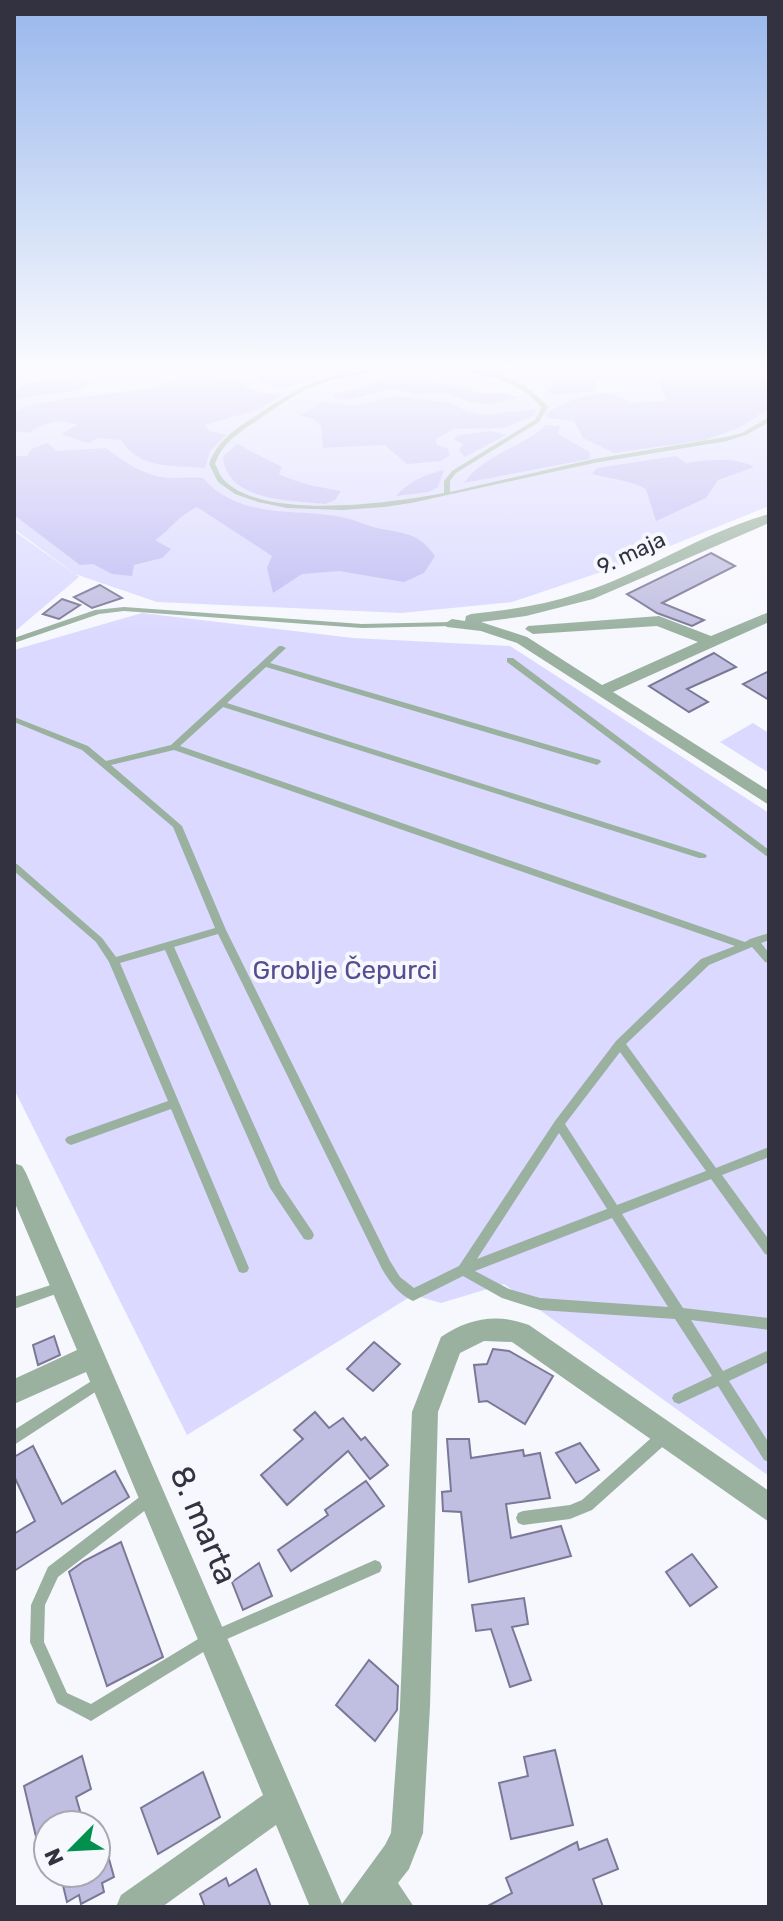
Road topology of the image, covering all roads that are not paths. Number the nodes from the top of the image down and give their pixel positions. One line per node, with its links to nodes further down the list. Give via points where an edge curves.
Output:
1 (217, 455): 4 (lane, via 212,464 216,477 233,491 285,504 370,507)
2 (482, 455): 4 (lane, via 454,472)
3 (631, 455): 4 (lane)
4 (447, 493)
5 (769, 518): 6 (street, 9. maja, via 607,590)
6 (508, 615): 8 (street, 9. maja); 10 (street)
7 (769, 616): 12 (street)
8 (452, 624): 10 (street); 11 (lane, via 362,626 124,609 84,616)
9 (533, 629): 12 (street, via 659,621)
10 (511, 635): 16 (street)
11 (14, 641)
12 (711, 642): 16 (street)
13 (282, 648): 15 (lane)
14 (510, 660): 23 (lane)
15 (265, 664): 17 (lane); 20 (lane)
16 (601, 691): 22 (street)
17 (222, 704): 19 (lane); 24 (lane)
18 (14, 719): 21 (lane, via 85,748)
19 (174, 747): 21 (lane); 28 (lane)
20 (597, 762)
21 (106, 764): 26 (lane, via 177,826)
22 (769, 799)
23 (769, 855)
24 (702, 856)
25 (14, 866): 31 (lane, via 79,921)
26 (221, 930): 29 (lane); 43 (lane, via 396,1281 413,1295)
27 (769, 936): 28 (lane)
28 (749, 943): 30 (lane); 32 (lane, via 691,972)
29 (168, 945): 31 (lane); 40 (lane, via 276,1188)
30 (769, 959)
31 (114, 961): 33 (lane)
32 (620, 1044): 34 (lane); 38 (lane)
33 (173, 1104): 35 (lane); 42 (lane)
34 (559, 1124): 39 (lane); 43 (lane)
35 (71, 1140)
36 (769, 1152): 38 (lane)
37 (14, 1173): 44 (street, 8. marta)
38 (715, 1173): 39 (lane); 41 (lane)
39 (615, 1213): 43 (lane); 46 (lane)
40 (308, 1235)
41 (769, 1250)
42 (243, 1268)
43 (463, 1270): 46 (lane, via 506,1294 540,1304)
44 (63, 1286): 45 (lane); 49 (street, 8. marta)
45 (14, 1303)
46 (678, 1313): 47 (lane); 50 (lane)
47 (769, 1324)
48 (769, 1356): 50 (lane)
49 (98, 1368): 51 (street); 54 (lane); 56 (street, 8. marta)
50 (720, 1377): 52 (lane); 55 (lane)
51 (14, 1392)
52 (679, 1398)
53 (665, 1435): 57 (street); 58 (lane, via 587,1505); 62 (street, via 507,1327 492,1327 450,1345 425,1412 407,1833)
54 (14, 1438)
55 (769, 1455)
56 (153, 1496): 60 (street, 8. marta); 60 (lane, via 53,1572 38,1605 37,1642 62,1698 91,1713)
57 (769, 1508)
58 (523, 1518)
59 (375, 1567): 60 (lane)
60 (213, 1638): 61 (street, 8. marta)
61 (282, 1801): 63 (street); 64 (street, 8. marta)
62 (377, 1899)
63 (133, 1907)
64 (327, 1907)

